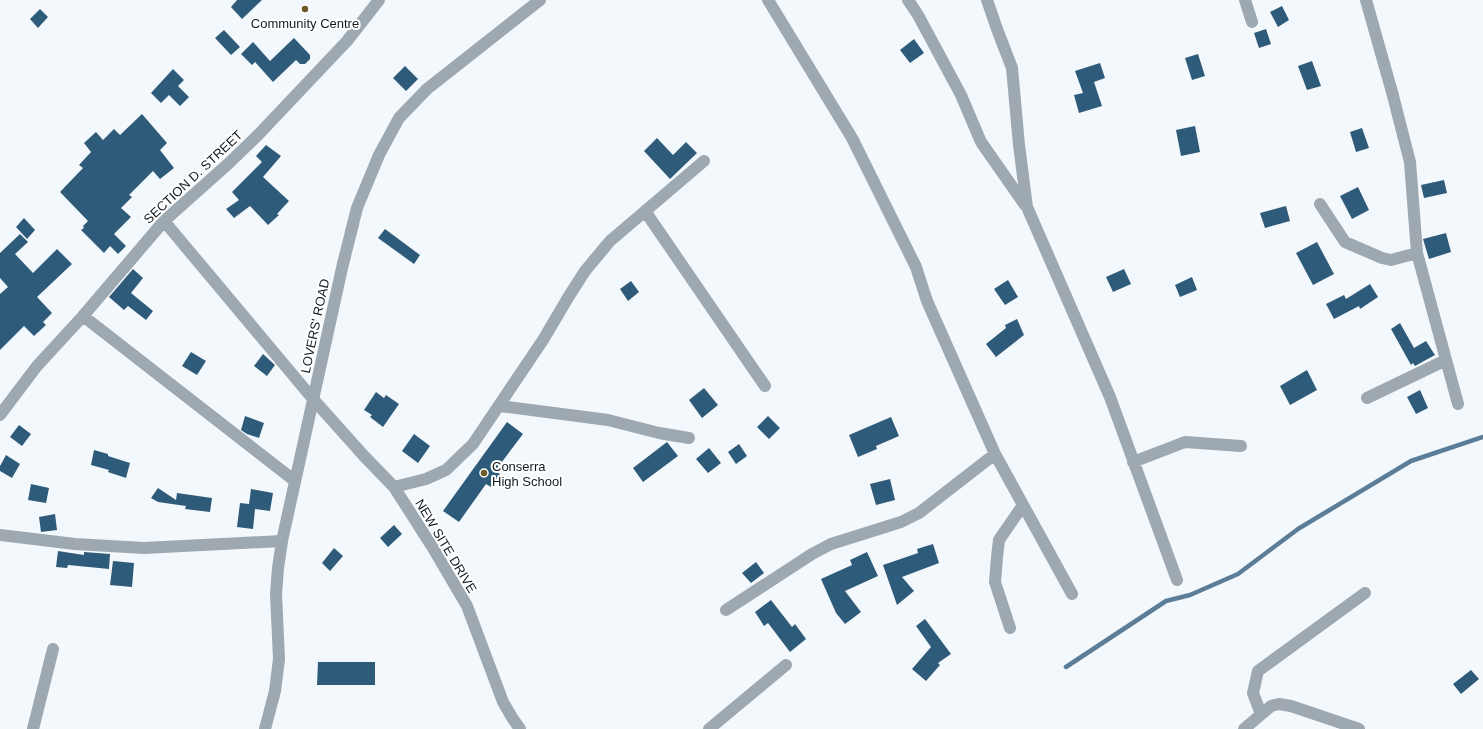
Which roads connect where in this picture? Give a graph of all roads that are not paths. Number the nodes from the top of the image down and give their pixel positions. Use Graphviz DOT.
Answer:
graph roads {
  1 [pos="379,0"];
  2 [pos="540,0"];
  3 [pos="768,0"];
  4 [pos="908,0"];
  5 [pos="987,0"];
  6 [pos="1245,0"];
  7 [pos="1366,0"];
  8 [pos="1252,22"];
  9 [pos="704,161"];
  10 [pos="1320,204"];
  11 [pos="1027,207"];
  12 [pos="645,211"];
  13 [pos="164,221"];
  14 [pos="1416,253"];
  15 [pos="83,316"];
  16 [pos="1446,360"];
  17 [pos="765,386"];
  18 [pos="1367,398"];
  19 [pos="313,399"];
  20 [pos="1458,404"];
  21 [pos="500,406"];
  22 [pos="0,415"];
  23 [pos="689,438"];
  24 [pos="1241,446"];
  25 [pos="995,454"];
  26 [pos="1134,462"];
  27 [pos="295,481"];
  28 [pos="394,487"];
  29 [pos="1023,505"];
  30 [pos="0,535"];
  31 [pos="282,541"];
  32 [pos="1177,580"];
  33 [pos="1364,593"];
  34 [pos="1072,594"];
  35 [pos="726,610"];
  36 [pos="1010,628"];
  37 [pos="52,649"];
  38 [pos="786,665"];
  39 [pos="1261,714"];
  40 [pos="33,729"];
  41 [pos="265,729"];
  42 [pos="520,729"];
  43 [pos="709,729"];
  44 [pos="1244,729"];
  45 [pos="1359,729"];
  1 -- 13 [label="street, SECTION D. STREET"];
  2 -- 19 [label="street, LOVERS' ROAD"];
  3 -- 25 [label="street"];
  4 -- 11 [label="street"];
  5 -- 11 [label="street"];
  6 -- 8 [label="street"];
  7 -- 14 [label="street"];
  9 -- 12 [label="street"];
  10 -- 14 [label="street"];
  11 -- 26 [label="street"];
  12 -- 17 [label="street"];
  12 -- 21 [label="street"];
  13 -- 15 [label="street, SECTION D. STREET"];
  13 -- 19 [label="street, NEW SITE DRIVE"];
  14 -- 16 [label="street"];
  15 -- 22 [label="street, SECTION D. STREET"];
  15 -- 27 [label="street"];
  16 -- 18 [label="street"];
  16 -- 20 [label="street"];
  19 -- 27 [label="street, LOVERS' ROAD"];
  19 -- 28 [label="street, NEW SITE DRIVE"];
  21 -- 23 [label="street"];
  21 -- 28 [label="street"];
  24 -- 26 [label="street"];
  25 -- 29 [label="street"];
  25 -- 35 [label="street"];
  26 -- 32 [label="street"];
  27 -- 31 [label="street, LOVERS' ROAD"];
  28 -- 42 [label="street, NEW SITE DRIVE"];
  29 -- 34 [label="street"];
  29 -- 36 [label="street"];
  30 -- 31 [label="street"];
  31 -- 41 [label="street, LOVERS' ROAD"];
  33 -- 39 [label="street"];
  37 -- 40 [label="street"];
  38 -- 43 [label="street"];
  39 -- 44 [label="street"];
  39 -- 45 [label="street"];
}
